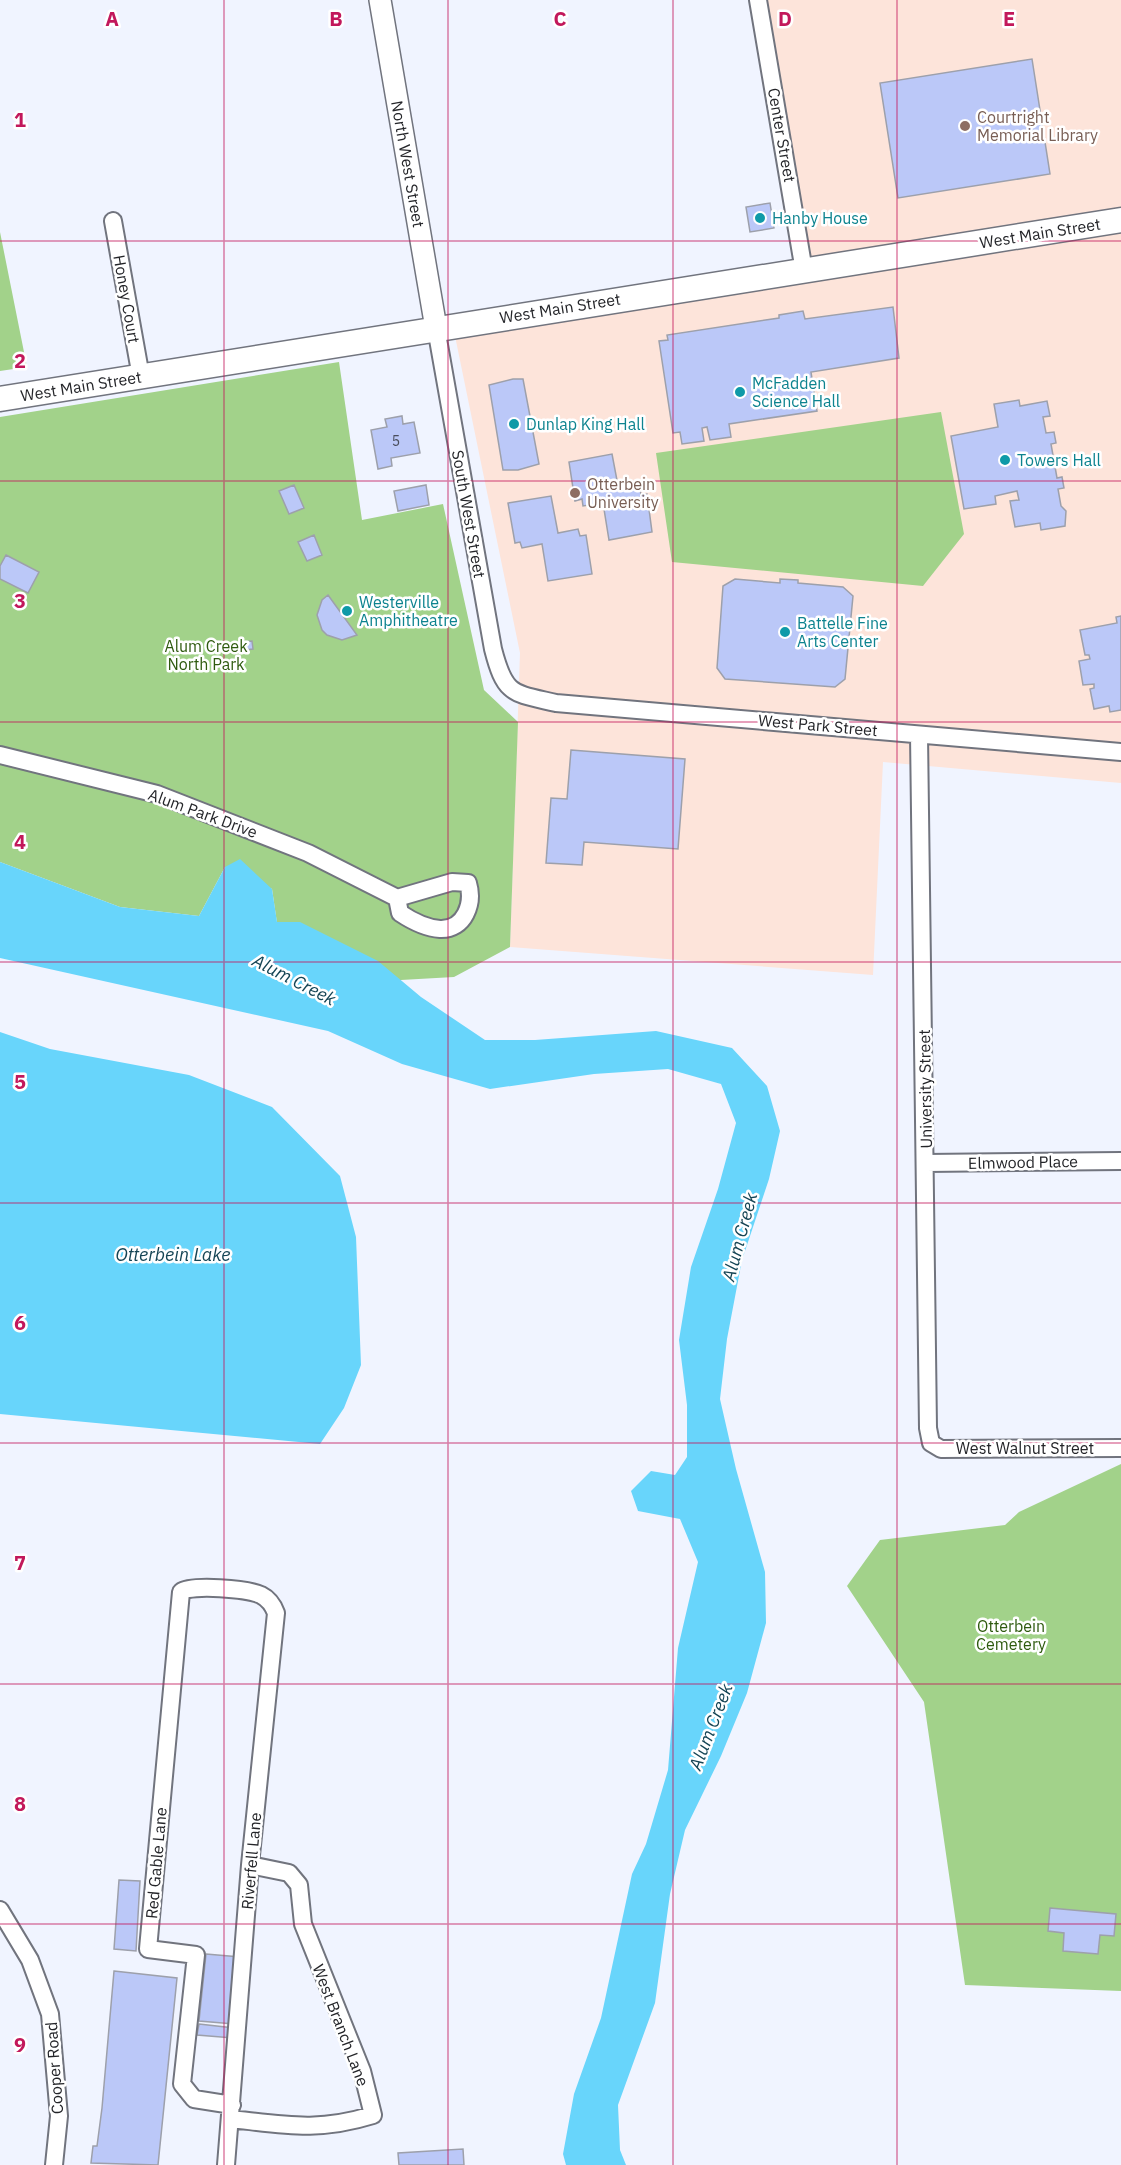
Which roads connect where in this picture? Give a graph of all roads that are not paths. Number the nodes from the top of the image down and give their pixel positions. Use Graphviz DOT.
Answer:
graph roads {
  1 [pos="381,0"];
  2 [pos="758,0"];
  3 [pos="1121,220"];
  4 [pos="113,221"];
  5 [pos="804,271"];
  6 [pos="436,328"];
  7 [pos="141,377"];
  8 [pos="0,399"];
  9 [pos="515,693"];
  10 [pos="919,735"];
  11 [pos="1121,752"];
  12 [pos="0,755"];
  13 [pos="397,898"];
  14 [pos="1121,1161"];
  15 [pos="926,1163"];
  16 [pos="931,1443"];
  17 [pos="1121,1448"];
  18 [pos="229,1591"];
  19 [pos="250,1865"];
  20 [pos="0,1910"];
  21 [pos="232,2112"];
  22 [pos="54,2165"];
  23 [pos="226,2165"];
  1 -- 6 [label="street, North West Street"];
  2 -- 5 [label="street, Center Street"];
  3 -- 5 [label="main road, West Main Street"];
  4 -- 7 [label="street, Honey Court"];
  5 -- 6 [label="main road, West Main Street"];
  6 -- 7 [label="main road, West Main Street"];
  6 -- 9 [label="street, South West Street"];
  7 -- 8 [label="main road, West Main Street"];
  9 -- 10 [label="street, West Park Street"];
  10 -- 11 [label="street, West Park Street"];
  10 -- 15 [label="street, University Street"];
  12 -- 13 [label="street, Alum Park Drive"];
  14 -- 15 [label="street, Elmwood Place"];
  15 -- 16 [label="street, University Street"];
  16 -- 17 [label="street, West Walnut Street"];
  18 -- 19 [label="street, Riverfell Lane"];
  18 -- 21 [label="street, Red Gable Lane"];
  19 -- 21 [label="street, Riverfell Lane"];
  19 -- 21 [label="street, West Branch Lane"];
  20 -- 22 [label="street, Cooper Road"];
  21 -- 23 [label="street, Riverfell Lane"];
}
